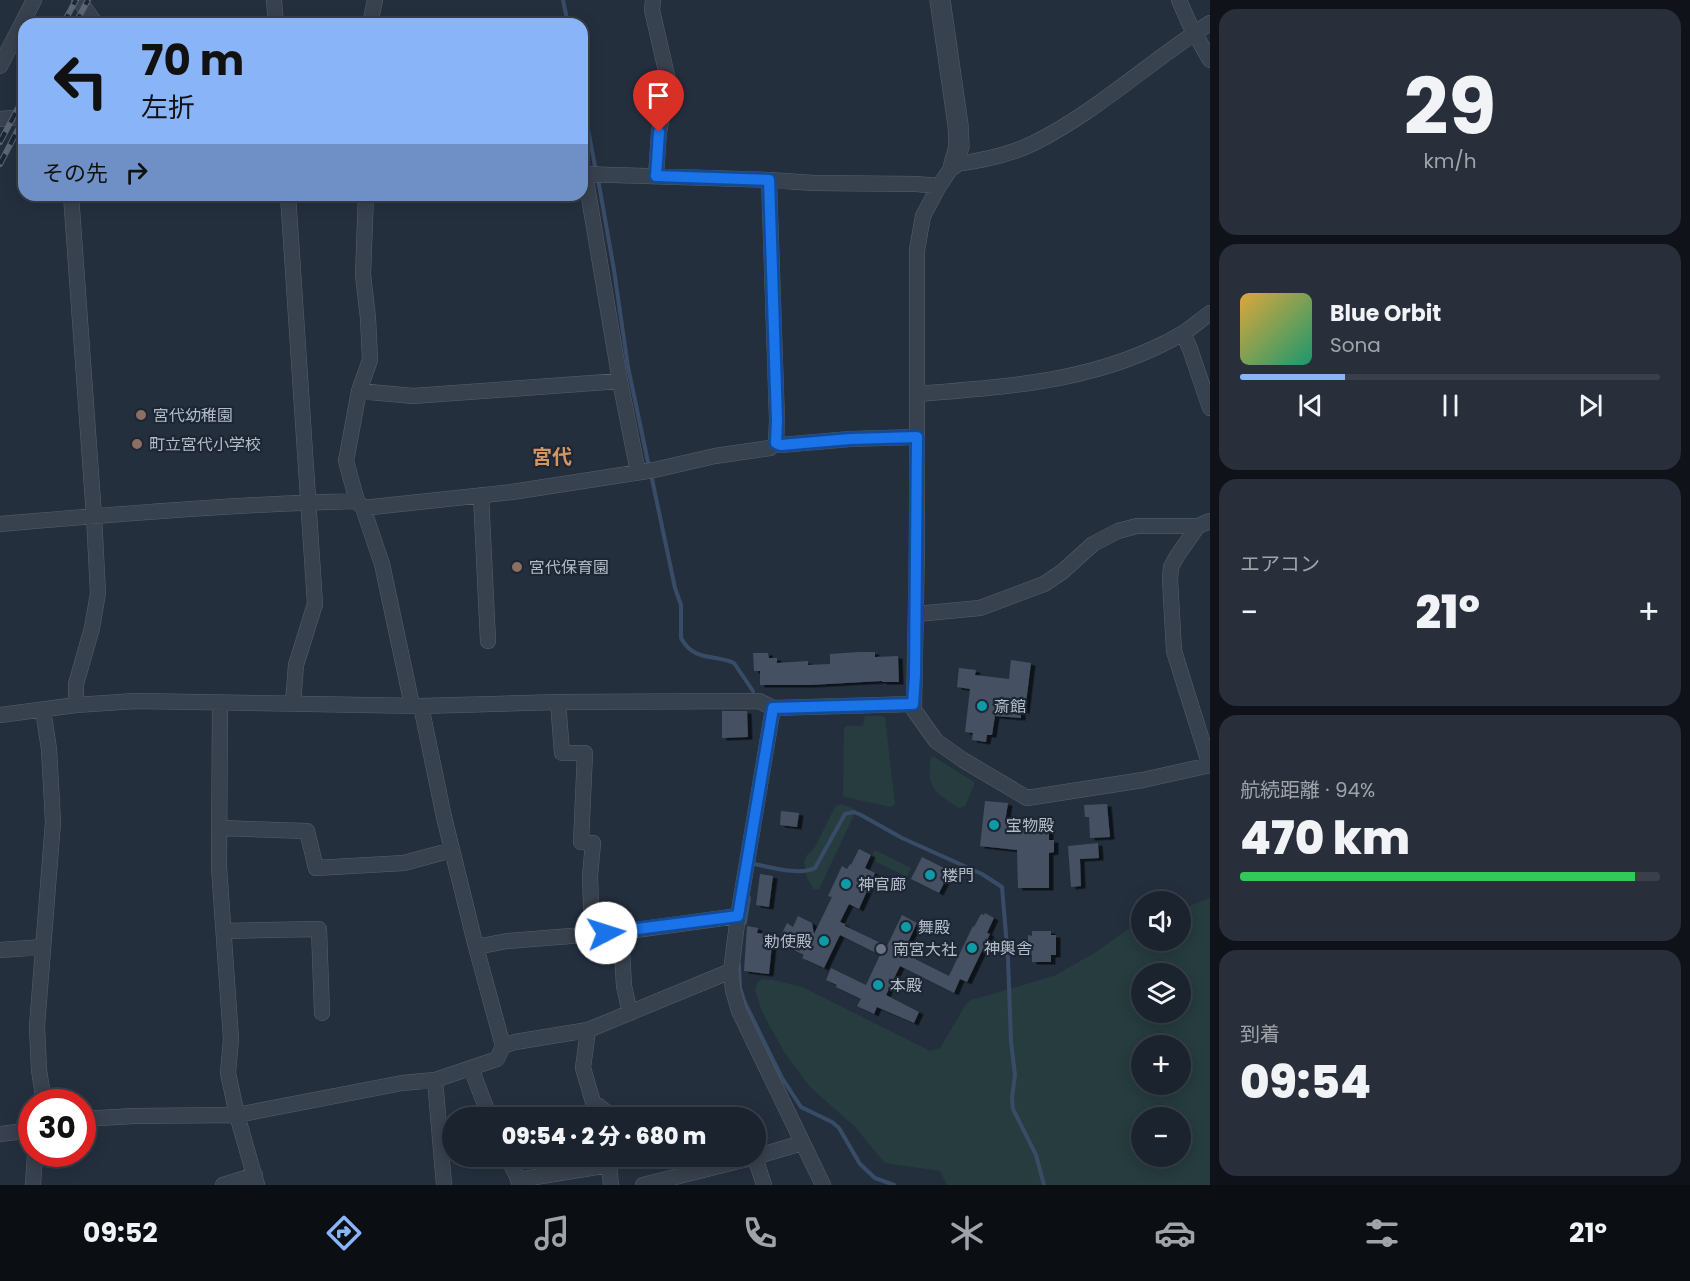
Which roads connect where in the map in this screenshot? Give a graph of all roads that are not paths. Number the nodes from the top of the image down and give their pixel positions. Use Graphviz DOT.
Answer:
graph roads {
  1 [pos="34,0"];
  2 [pos="79,0"];
  3 [pos="274,0"];
  4 [pos="375,0"];
  5 [pos="653,0"];
  6 [pos="940,0"];
  7 [pos="1179,0"];
  8 [pos="25,18"];
  9 [pos="92,18"];
  10 [pos="276,18"];
  11 [pos="371,18"];
  12 [pos="1210,23"];
  13 [pos="18,31"];
  14 [pos="1194,33"];
  15 [pos="1210,60"];
  16 [pos="0,66"];
  17 [pos="18,118"];
  18 [pos="0,119"];
  19 [pos="954,164"];
  20 [pos="591,174"];
  21 [pos="656,176"];
  22 [pos="769,180"];
  23 [pos="939,186"];
  24 [pos="71,201"];
  25 [pos="288,201"];
  26 [pos="366,201"];
  27 [pos="1210,313"];
  28 [pos="1183,333"];
  29 [pos="620,381"];
  30 [pos="359,391"];
  31 [pos="918,394"];
  32 [pos="1210,408"];
  33 [pos="917,437"];
  34 [pos="776,443"];
  35 [pos="645,471"];
  36 [pos="481,495"];
  37 [pos="309,502"];
  38 [pos="360,505"];
  39 [pos="94,516"];
  40 [pos="1204,523"];
  41 [pos="0,524"];
  42 [pos="916,614"];
  43 [pos="488,641"];
  44 [pos="558,702"];
  45 [pos="220,703"];
  46 [pos="293,703"];
  47 [pos="913,704"];
  48 [pos="76,705"];
  49 [pos="417,705"];
  50 [pos="773,708"];
  51 [pos="43,710"];
  52 [pos="0,715"];
  53 [pos="1210,765"];
  54 [pos="220,828"];
  55 [pos="452,850"];
  56 [pos="738,916"];
  57 [pos="224,931"];
  58 [pos="621,932"];
  59 [pos="592,934"];
  60 [pos="42,947"];
  61 [pos="476,947"];
  62 [pos="0,950"];
  63 [pos="731,971"];
  64 [pos="322,1013"];
  65 [pos="630,1013"];
  66 [pos="588,1030"];
  67 [pos="504,1046"];
  68 [pos="471,1068"];
  69 [pos="435,1080"];
  70 [pos="42,1089"];
  71 [pos="486,1107"];
  72 [pos="600,1107"];
  73 [pos="237,1115"];
  74 [pos="96,1118"];
  75 [pos="18,1132"];
  76 [pos="0,1134"];
  77 [pos="802,1143"];
  78 [pos="766,1154"];
  79 [pos="34,1167"];
  80 [pos="512,1167"];
  81 [pos="583,1167"];
  82 [pos="610,1167"];
  83 [pos="715,1167"];
  84 [pos="758,1167"];
  85 [pos="256,1180"];
  86 [pos="519,1182"];
  87 [pos="33,1185"];
  88 [pos="223,1185"];
  89 [pos="444,1185"];
  90 [pos="611,1185"];
  91 [pos="643,1185"];
  92 [pos="764,1185"];
  93 [pos="823,1185"];
  1 -- 8 [label="street"];
  2 -- 9 [label="street"];
  3 -- 10 [label="street"];
  4 -- 11 [label="street"];
  5 -- 21 [label="street"];
  6 -- 19 [label="street"];
  7 -- 14 [label="street"];
  12 -- 14 [label="street"];
  13 -- 16 [label="street"];
  14 -- 15 [label="street"];
  14 -- 19 [label="street"];
  17 -- 18 [label="street"];
  19 -- 23 [label="street"];
  20 -- 21 [label="street"];
  20 -- 29 [label="street"];
  21 -- 22 [label="street"];
  22 -- 23 [label="street"];
  22 -- 34 [label="street"];
  23 -- 31 [label="street"];
  24 -- 39 [label="street"];
  25 -- 37 [label="street"];
  26 -- 30 [label="street"];
  27 -- 28 [label="street"];
  28 -- 31 [label="street"];
  28 -- 32 [label="street"];
  29 -- 30 [label="street"];
  29 -- 35 [label="street"];
  30 -- 38 [label="street"];
  31 -- 33 [label="street"];
  33 -- 34 [label="street"];
  33 -- 42 [label="street"];
  34 -- 35 [label="street"];
  35 -- 36 [label="street"];
  36 -- 38 [label="street"];
  36 -- 43 [label="street"];
  37 -- 38 [label="street"];
  37 -- 39 [label="street"];
  37 -- 46 [label="street"];
  38 -- 49 [label="street"];
  39 -- 41 [label="street"];
  39 -- 48 [label="street"];
  40 -- 42 [label="street"];
  40 -- 53 [label="street"];
  42 -- 47 [label="street"];
  44 -- 49 [label="street"];
  44 -- 50 [label="street"];
  44 -- 59 [label="street"];
  45 -- 46 [label="street"];
  45 -- 48 [label="street"];
  45 -- 54 [label="street"];
  46 -- 49 [label="street"];
  47 -- 50 [label="street"];
  47 -- 53 [label="street"];
  48 -- 51 [label="street"];
  49 -- 55 [label="street"];
  50 -- 56 [label="street"];
  51 -- 52 [label="street"];
  51 -- 60 [label="street"];
  54 -- 55 [label="street"];
  54 -- 57 [label="street"];
  55 -- 61 [label="street"];
  56 -- 58 [label="street"];
  56 -- 63 [label="street"];
  57 -- 64 [label="street"];
  57 -- 73 [label="street"];
  58 -- 59 [label="street"];
  58 -- 65 [label="street"];
  59 -- 61 [label="street"];
  60 -- 62 [label="street"];
  60 -- 70 [label="street"];
  61 -- 67 [label="street"];
  63 -- 65 [label="street"];
  63 -- 77 [label="street"];
  65 -- 66 [label="street"];
  66 -- 67 [label="street"];
  66 -- 72 [label="street"];
  67 -- 68 [label="street"];
  68 -- 69 [label="street"];
  68 -- 71 [label="street"];
  69 -- 73 [label="street"];
  69 -- 89 [label="street"];
  73 -- 74 [label="street"];
  73 -- 85 [label="street"];
  75 -- 76 [label="street"];
  77 -- 78 [label="street"];
  77 -- 93 [label="street"];
  79 -- 87 [label="street"];
  80 -- 86 [label="street"];
  81 -- 86 [label="street"];
  82 -- 90 [label="street"];
  83 -- 91 [label="street"];
  84 -- 92 [label="street"];
  85 -- 88 [label="street"];
}
